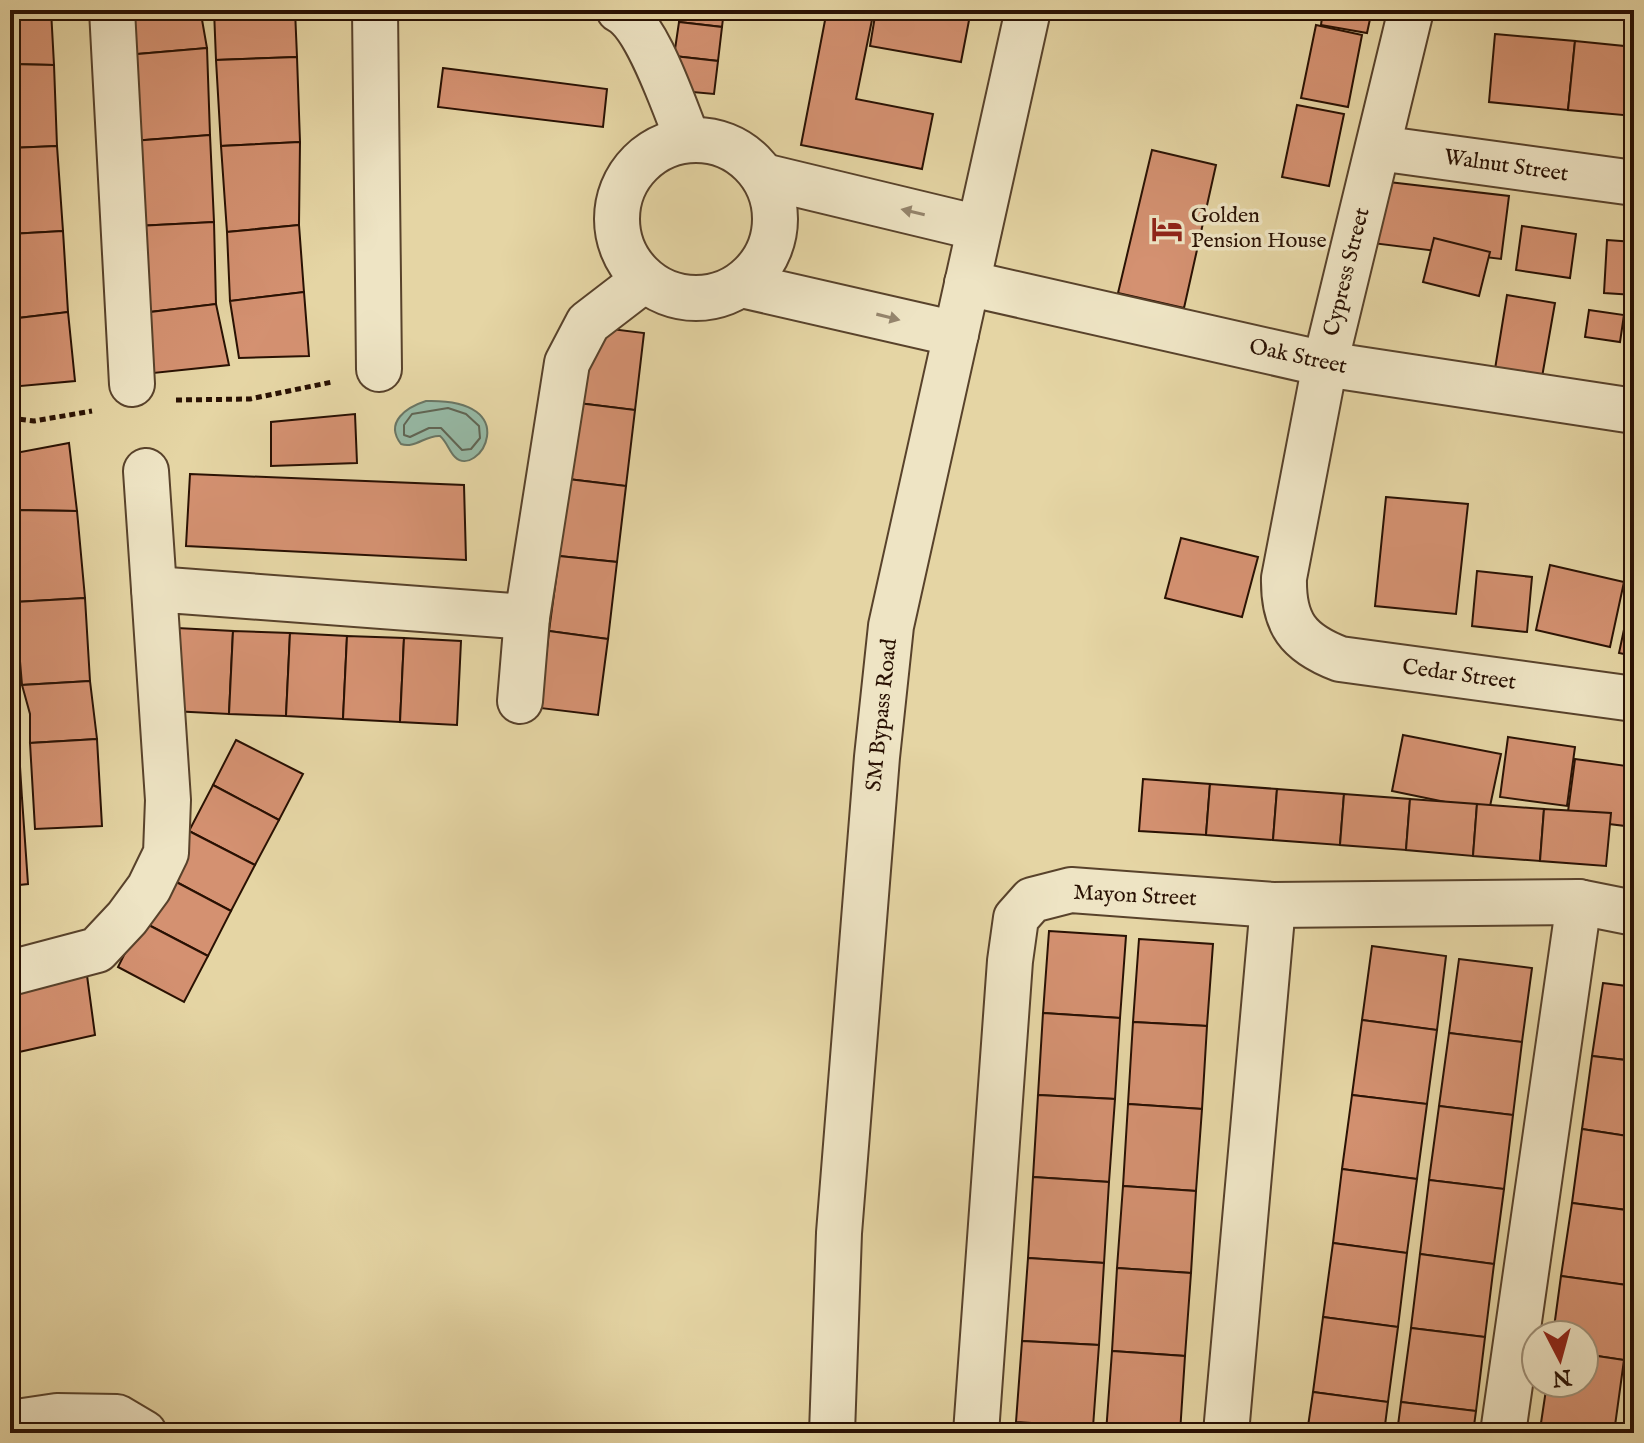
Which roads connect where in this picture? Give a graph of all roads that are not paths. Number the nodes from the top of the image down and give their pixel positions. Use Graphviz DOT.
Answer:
graph roads {
  1 [pos="112,10"];
  2 [pos="375,10"];
  3 [pos="619,10"];
  4 [pos="1028,10"];
  5 [pos="1411,10"];
  6 [pos="688,140"];
  7 [pos="1378,148"];
  8 [pos="763,176"];
  9 [pos="1634,183"];
  10 [pos="979,228"];
  11 [pos="644,280"];
  12 [pos="967,283"];
  13 [pos="742,285"];
  14 [pos="956,334"];
  15 [pos="1325,364"];
  16 [pos="379,369"];
  17 [pos="118,398"];
  18 [pos="1634,411"];
  19 [pos="146,471"];
  20 [pos="154,589"];
  21 [pos="527,617"];
  22 [pos="1293,628"];
  23 [pos="1634,699"];
  24 [pos="520,701"];
  25 [pos="1579,902"];
  26 [pos="1273,905"];
  27 [pos="1634,913"];
  28 [pos="10,973"];
  29 [pos="10,1423"];
  30 [pos="144,1433"];
  31 [pos="832,1433"];
  32 [pos="976,1433"];
  33 [pos="1226,1433"];
  34 [pos="1503,1433"];
  1 -- 17 [label="street"];
  2 -- 16 [label="street"];
  3 -- 6 [label="street"];
  4 -- 10 [label="street, SM Bypass Road"];
  5 -- 7 [label="street, Cypress Street"];
  6 -- 8 [label="street"];
  6 -- 11 [label="street"];
  7 -- 9 [label="street, Walnut Street"];
  7 -- 15 [label="street, Cypress Street"];
  10 -- 8 [label="street, one-way"];
  8 -- 13 [label="street"];
  10 -- 12 [label="street, SM Bypass Road"];
  11 -- 13 [label="street"];
  11 -- 21 [label="street"];
  12 -- 14 [label="street, SM Bypass Road"];
  12 -- 15 [label="street, Oak Street"];
  13 -- 14 [label="street, one-way"];
  14 -- 31 [label="street, SM Bypass Road"];
  15 -- 18 [label="street, Oak Street"];
  15 -- 22 [label="street, Cypress Street"];
  19 -- 20 [label="street"];
  20 -- 21 [label="street"];
  20 -- 28 [label="street"];
  21 -- 24 [label="street"];
  22 -- 23 [label="street, Cedar Street"];
  25 -- 26 [label="street, Mayon Street"];
  25 -- 27 [label="street, Mayon Street"];
  25 -- 34 [label="street"];
  26 -- 32 [label="street, Mayon Street"];
  26 -- 33 [label="street"];
  29 -- 30 [label="street"];
}
